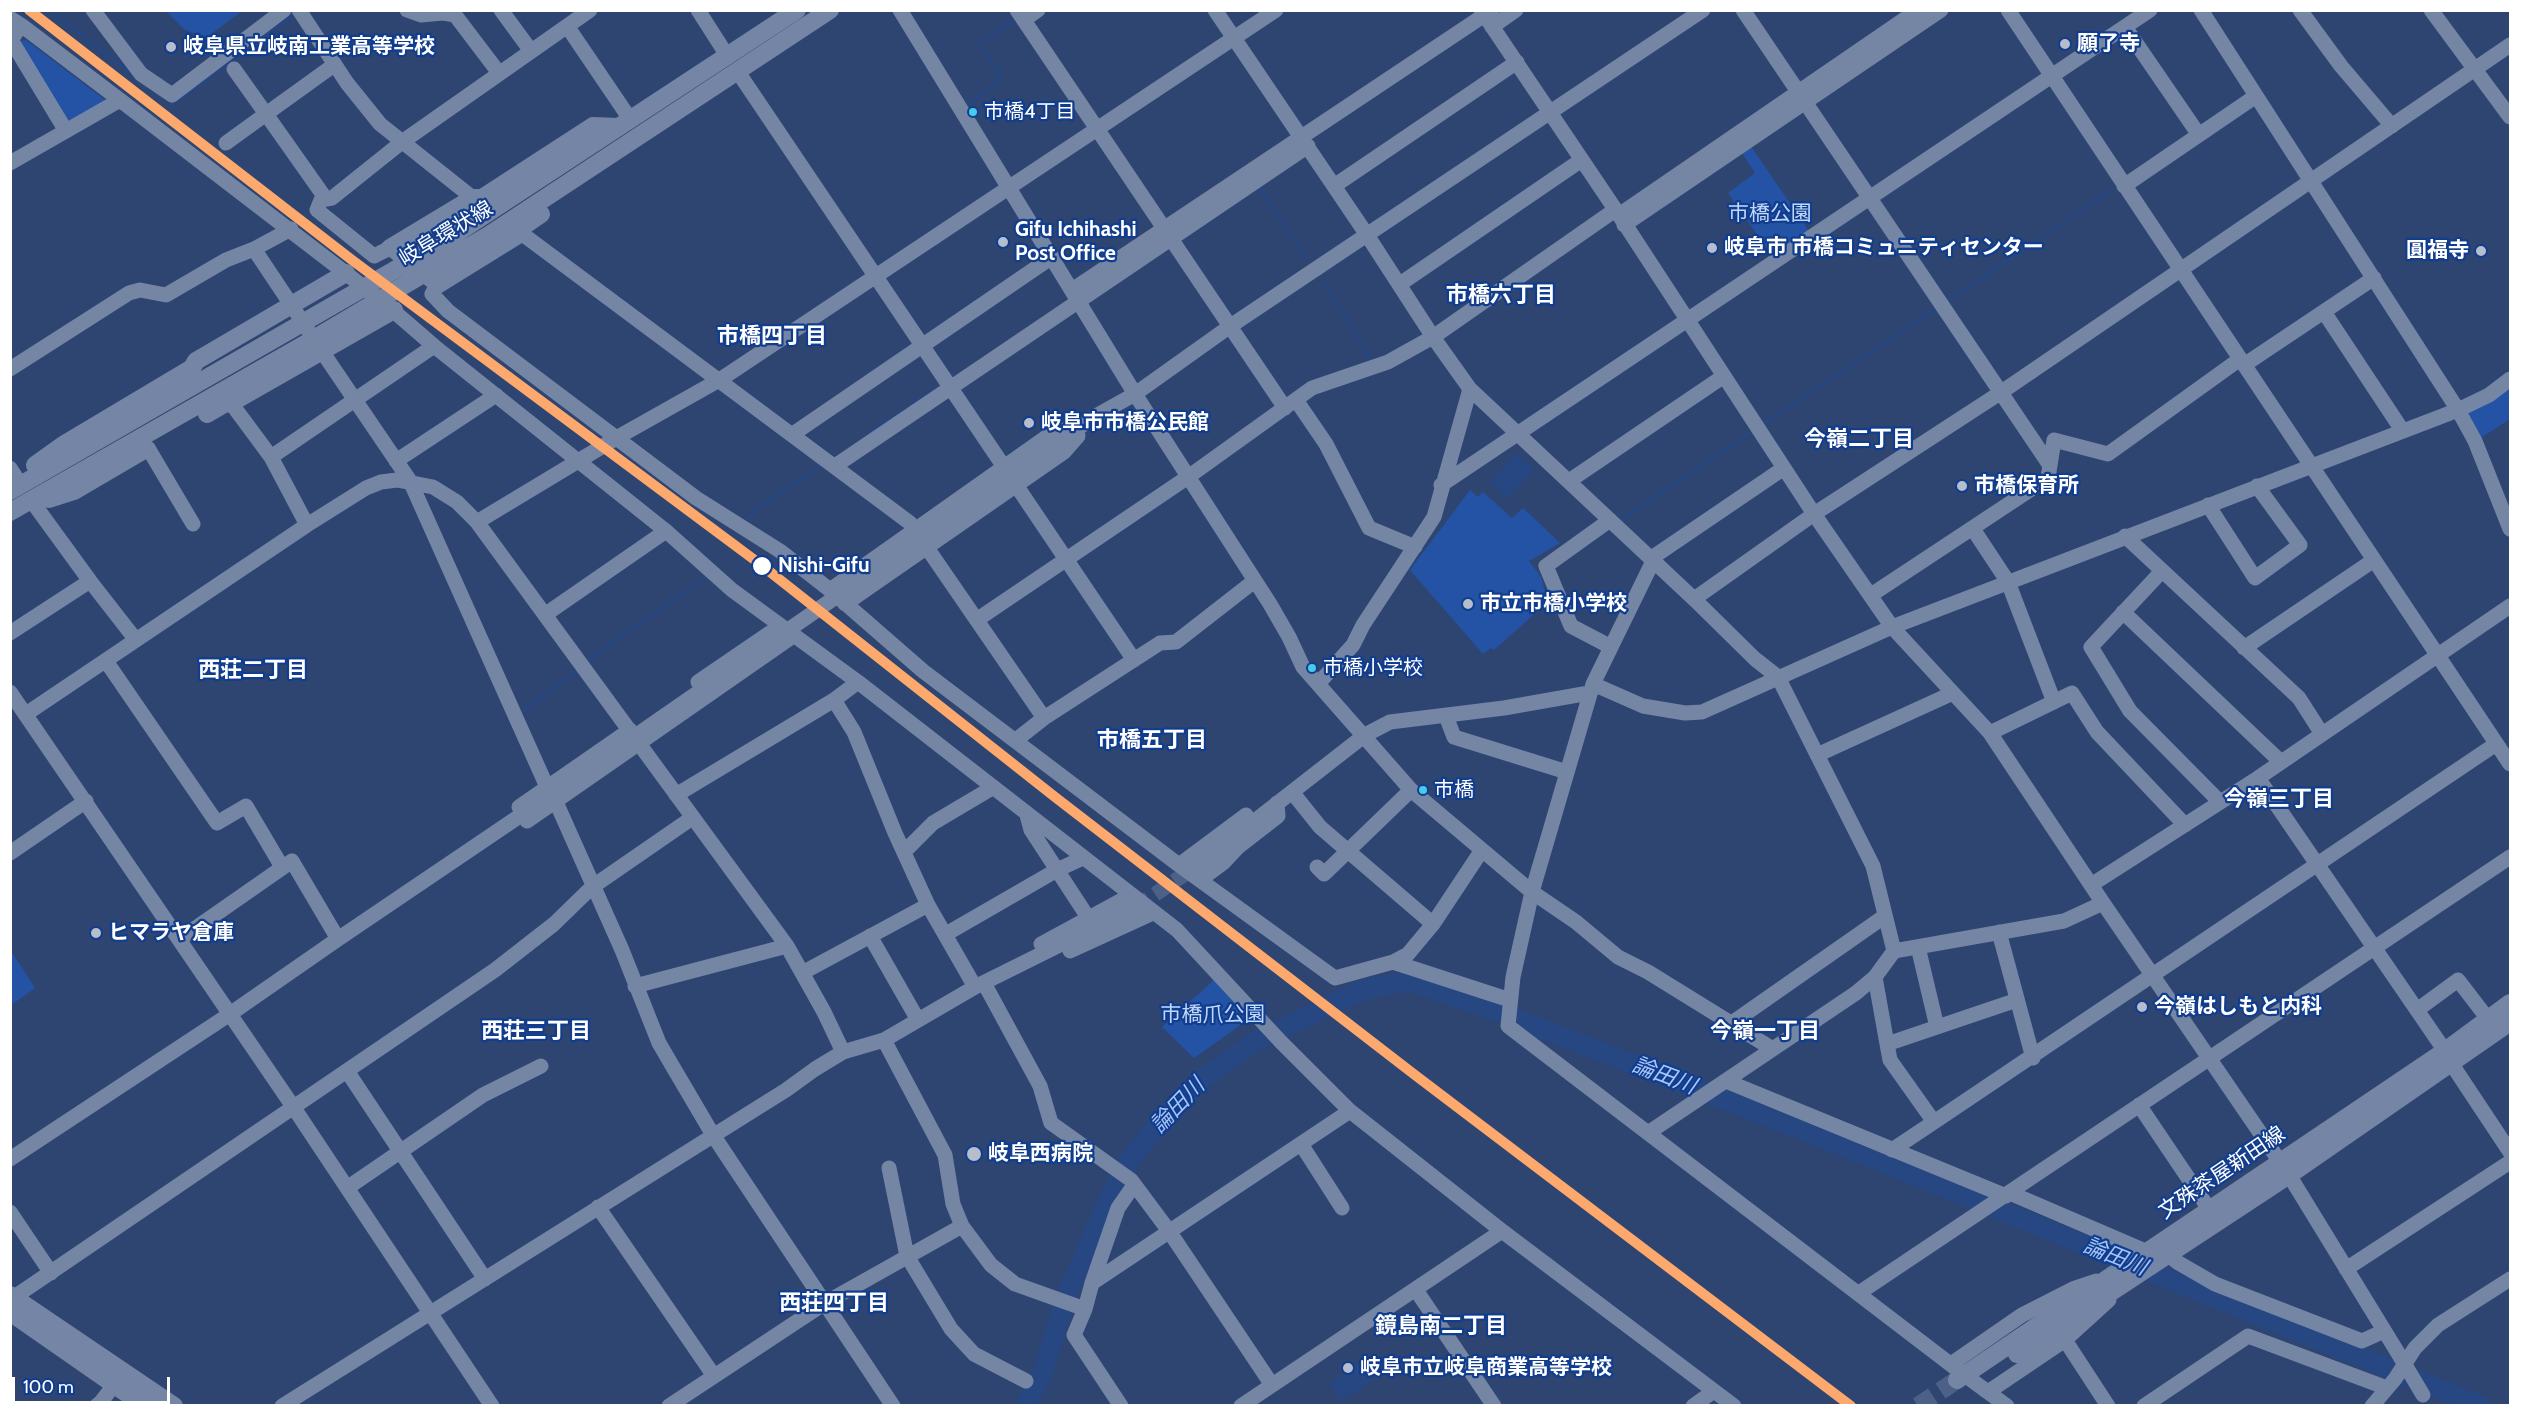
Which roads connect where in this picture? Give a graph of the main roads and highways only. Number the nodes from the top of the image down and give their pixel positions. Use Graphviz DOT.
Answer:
graph roads {
  1 [pos="797,10"];
  2 [pos="830,10"];
  3 [pos="733,64"];
  4 [pos="624,123"];
  5 [pos="629,144"];
  6 [pos="390,248"];
  7 [pos="347,274"];
  8 [pos="437,285"];
  9 [pos="392,309"];
  10 [pos="20,485"];
  11 [pos="35,498"];
  12 [pos="10,513"];
  13 [pos="2511,1003"];
  14 [pos="2511,1022"];
  15 [pos="2448,1057"];
  16 [pos="2284,1168"];
  17 [pos="2153,1255"];
  18 [pos="11,1301"];
  19 [pos="1957,1374"];
  20 [pos="145,1406"];
  21 [pos="174,1406"];
  1 -- 3 [label="main road, 岐阜環状線"];
  2 -- 3 [label="main road, 岐阜環状線"];
  3 -- 4 [label="main road, 岐阜環状線"];
  3 -- 5 [label="main road, 岐阜環状線"];
  4 -- 6 [label="main road"];
  4 -- 10 [label="main road, 岐阜環状線"];
  5 -- 8 [label="main road"];
  5 -- 11 [label="main road, 岐阜環状線"];
  7 -- 10 [label="main road"];
  9 -- 11 [label="main road"];
  11 -- 12 [label="main road, 岐阜環状線"];
  13 -- 15 [label="main road, 文殊茶屋新田線"];
  14 -- 15 [label="main road, 文殊茶屋新田線"];
  15 -- 16 [label="main road, 文殊茶屋新田線"];
  16 -- 17 [label="main road, 文殊茶屋新田線"];
  16 -- 17 [label="main road, 文殊茶屋新田線"];
  17 -- 19 [label="main road, 文殊茶屋新田線"];
  18 -- 20 [label="main road"];
  18 -- 21 [label="main road"];
}
